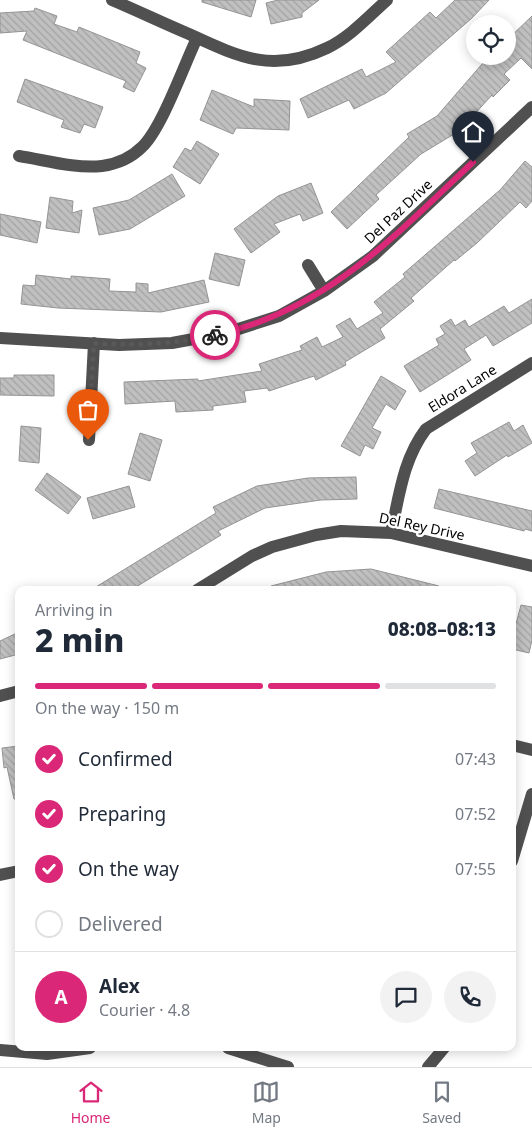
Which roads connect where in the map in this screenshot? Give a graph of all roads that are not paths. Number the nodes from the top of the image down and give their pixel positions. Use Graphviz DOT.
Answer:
graph roads {
  1 [pos="112,0"];
  2 [pos="387,0"];
  3 [pos="197,38"];
  4 [pos="531,109"];
  5 [pos="19,156"];
  6 [pos="308,266"];
  7 [pos="324,291"];
  8 [pos="0,338"];
  9 [pos="94,343"];
  10 [pos="532,363"];
  11 [pos="88,440"];
  12 [pos="391,533"];
  13 [pos="532,566"];
  14 [pos="203,586"];
  15 [pos="15,692"];
  16 [pos="0,696"];
  17 [pos="516,746"];
  18 [pos="532,750"];
  19 [pos="532,794"];
  20 [pos="516,848"];
  21 [pos="15,872"];
  22 [pos="0,875"];
  23 [pos="0,1050"];
  24 [pos="68,1051"];
  25 [pos="237,1051"];
  26 [pos="441,1051"];
  27 [pos="288,1067"];
  28 [pos="428,1067"];
  1 -- 3 [label="street"];
  2 -- 3 [label="street"];
  3 -- 5 [label="street"];
  4 -- 7 [label="street, Del Paz Drive"];
  6 -- 7 [label="street"];
  7 -- 9 [label="street, Del Paz Drive"];
  8 -- 9 [label="street, Del Paz Drive"];
  9 -- 11 [label="street"];
  10 -- 12 [label="street, Eldora Lane"];
  12 -- 13 [label="street, Del Rey Drive"];
  12 -- 14 [label="street, Del Rey Drive"];
  15 -- 16 [label="street"];
  17 -- 18 [label="street"];
  19 -- 20 [label="street"];
  21 -- 22 [label="street"];
  23 -- 24 [label="street"];
  25 -- 27 [label="street"];
  26 -- 28 [label="street"];
}
